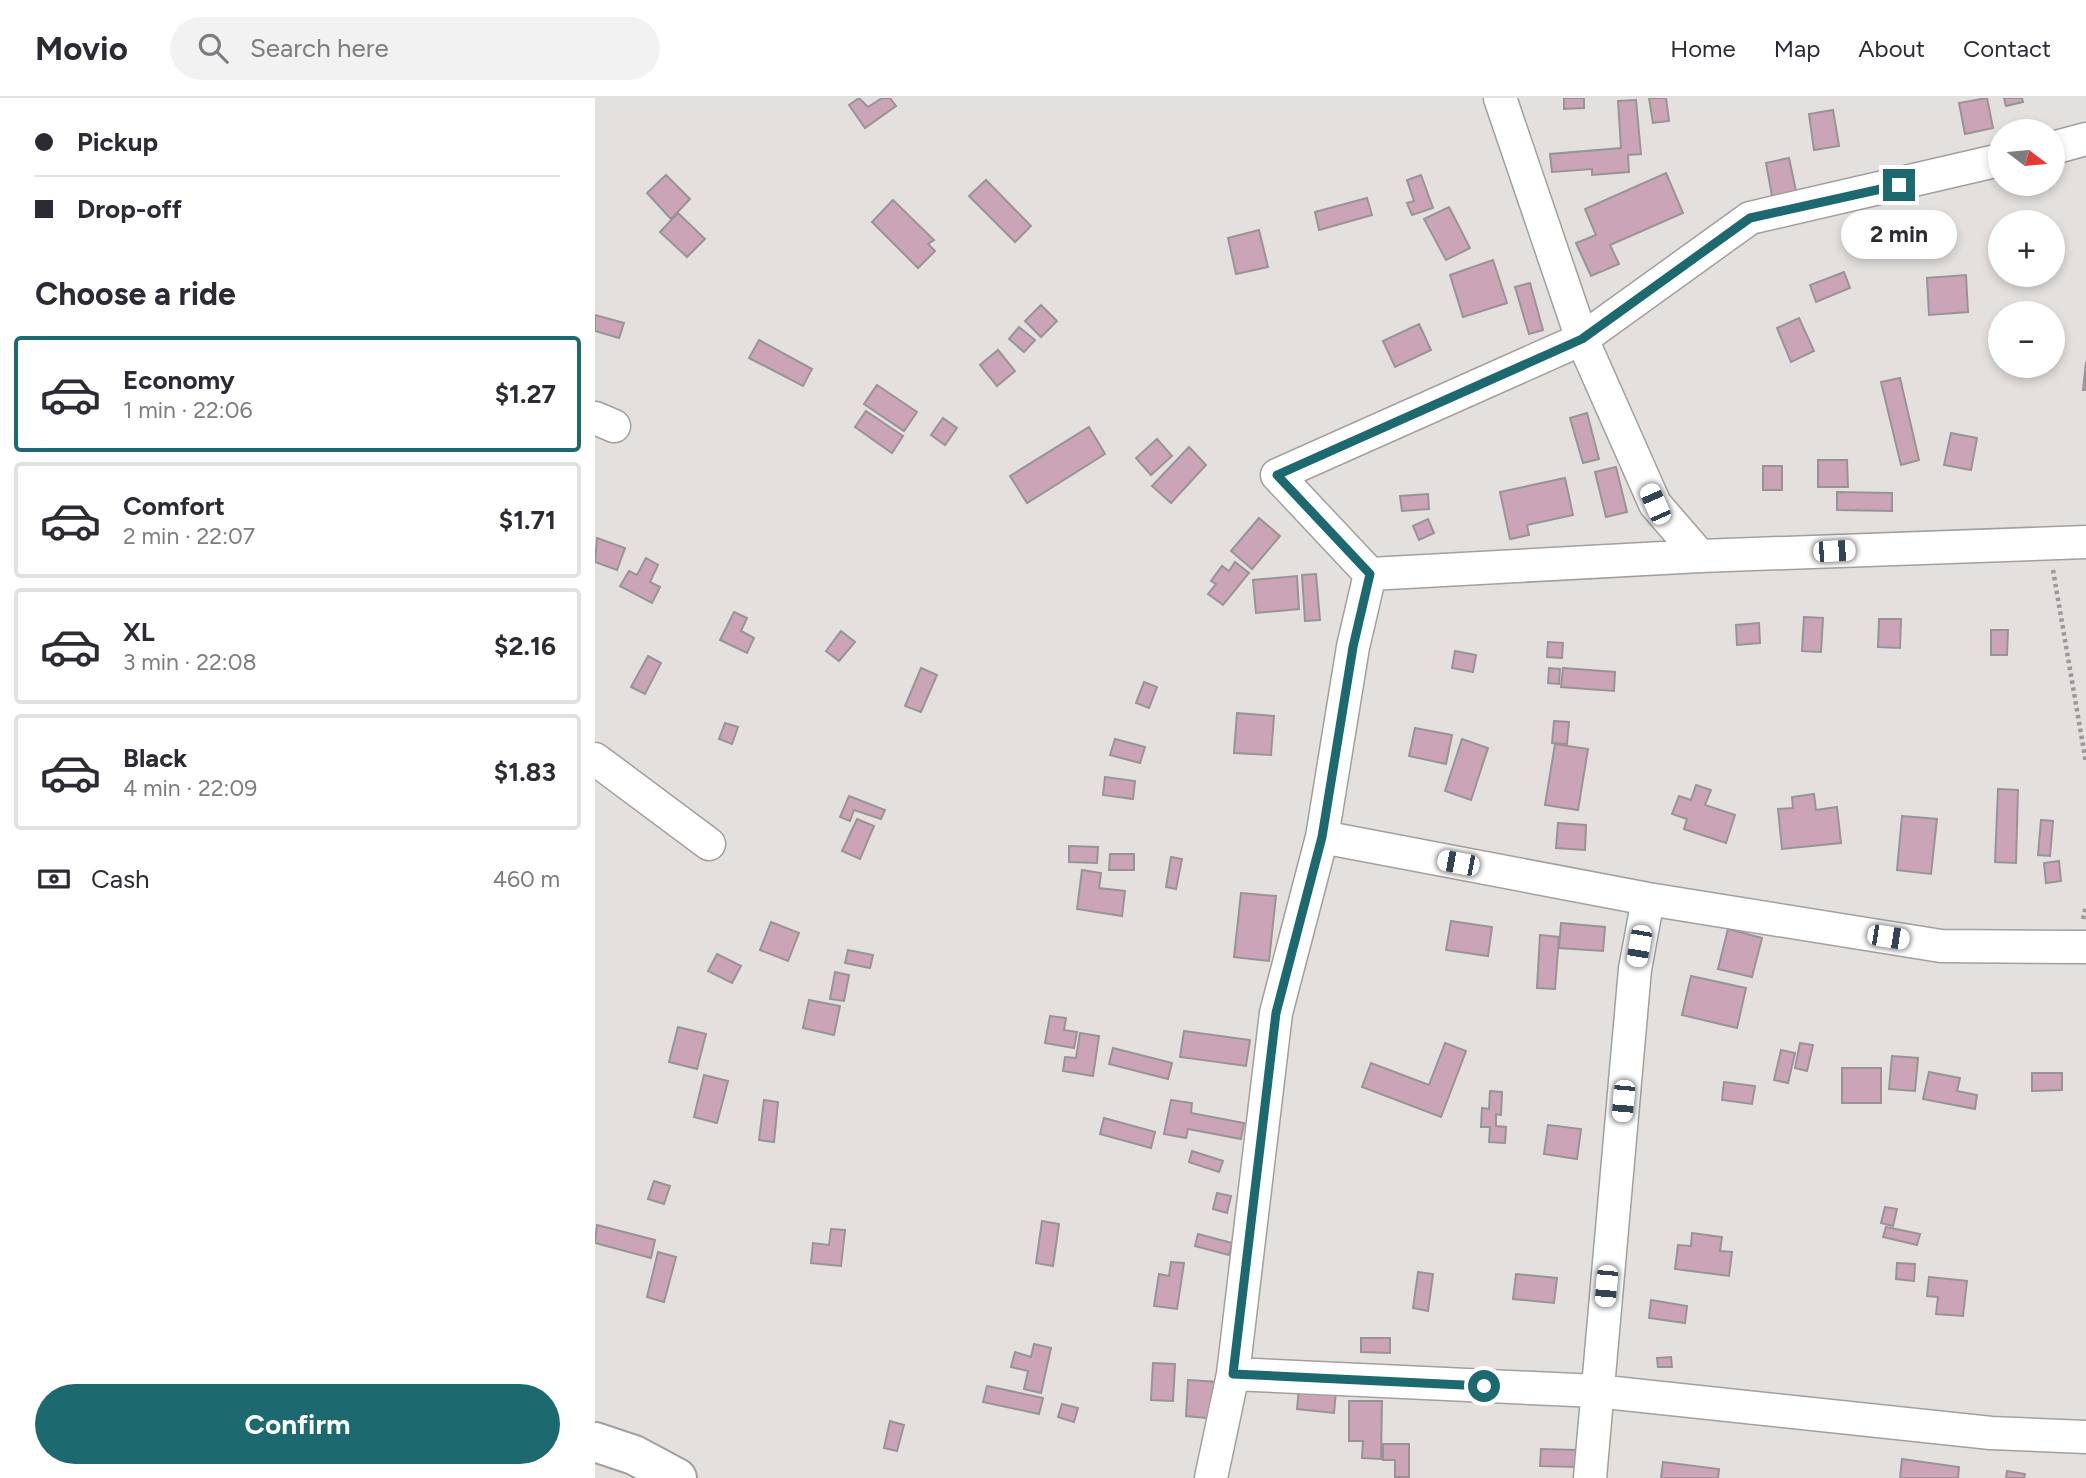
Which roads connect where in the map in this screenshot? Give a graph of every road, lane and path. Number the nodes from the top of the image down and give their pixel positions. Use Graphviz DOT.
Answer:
graph roads {
  1 [pos="1500,98"];
  2 [pos="2086,139"];
  3 [pos="2065,145"];
  4 [pos="1988,163"];
  5 [pos="1582,339"];
  6 [pos="2048,541"];
  7 [pos="2086,542"];
  8 [pos="1700,556"];
  9 [pos="1370,574"];
  10 [pos="595,759"];
  11 [pos="2086,763"];
  12 [pos="1322,837"];
  13 [pos="709,844"];
  14 [pos="1648,899"];
  15 [pos="2086,947"];
  16 [pos="1233,1374"];
  17 [pos="1596,1391"];
  18 [pos="2086,1437"];
  19 [pos="595,1442"];
  20 [pos="677,1478"];
  21 [pos="1211,1478"];
  22 [pos="1590,1478"];
  1 -- 5 [label="street"];
  2 -- 3 [label="street"];
  4 -- 5 [label="street"];
  5 -- 8 [label="street"];
  5 -- 9 [label="street"];
  6 -- 7 [label="street"];
  6 -- 8 [label="street"];
  6 -- 11 [label="path"];
  8 -- 9 [label="street"];
  9 -- 12 [label="street"];
  10 -- 13 [label="street"];
  12 -- 14 [label="street"];
  12 -- 16 [label="street"];
  14 -- 15 [label="street"];
  14 -- 17 [label="street"];
  16 -- 17 [label="street"];
  16 -- 21 [label="street"];
  17 -- 18 [label="street"];
  17 -- 22 [label="street"];
  19 -- 20 [label="street"];
}
